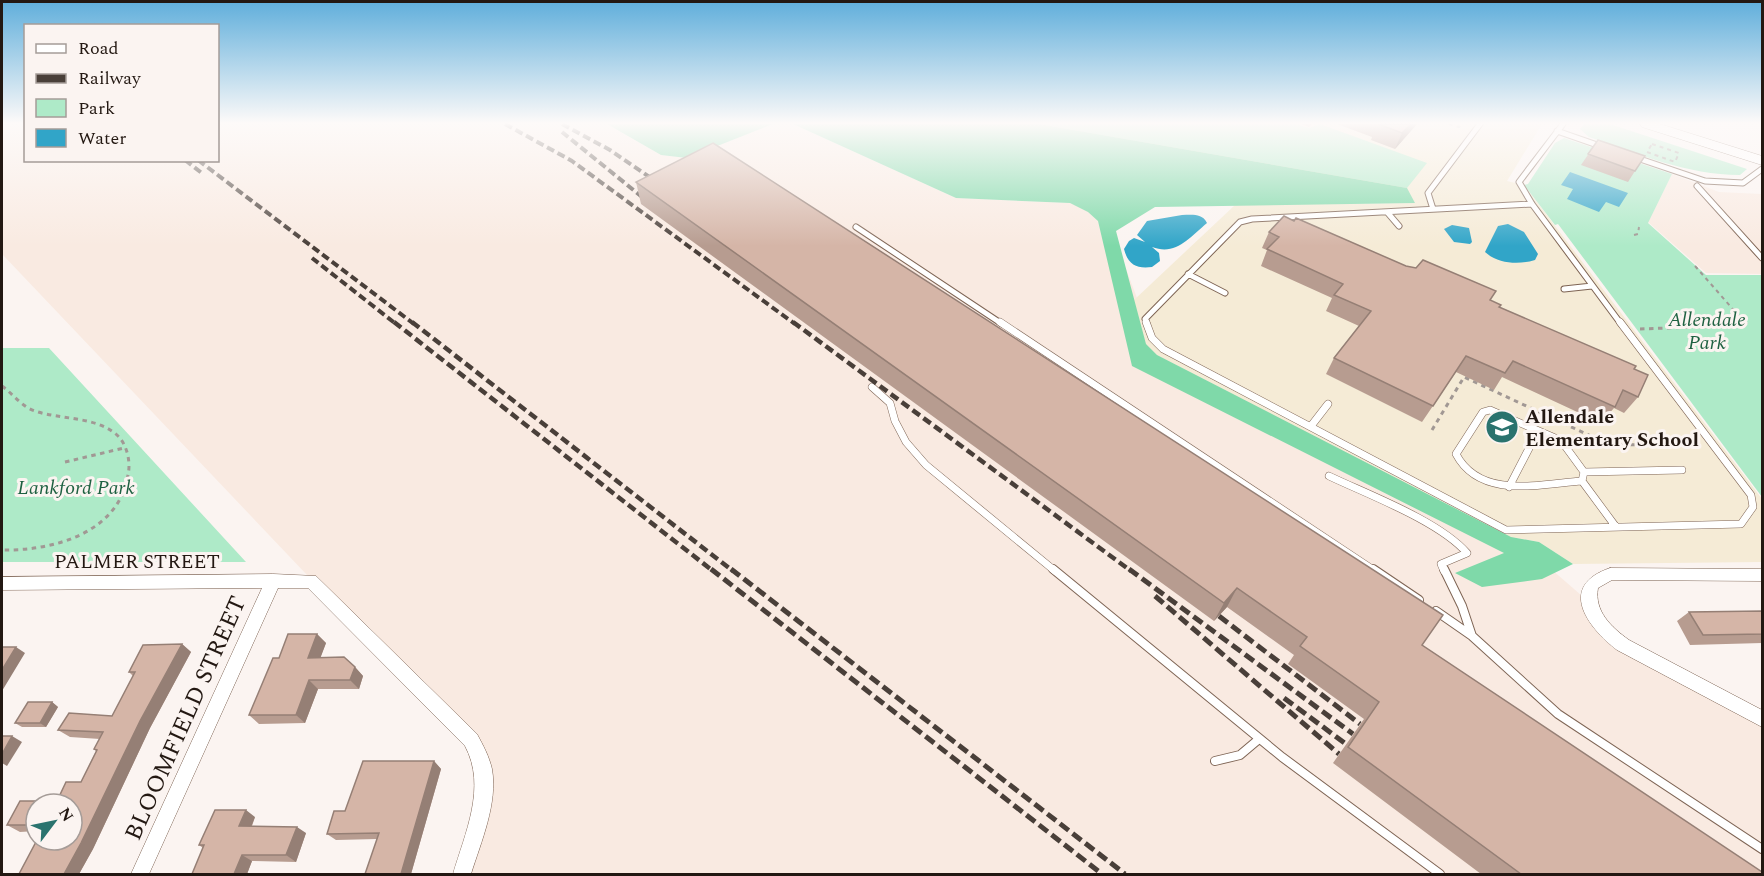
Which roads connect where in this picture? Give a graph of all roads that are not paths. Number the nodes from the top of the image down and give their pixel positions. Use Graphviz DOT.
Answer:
graph roads {
  1 [pos="1448,165"];
  2 [pos="1532,165"];
  3 [pos="1658,165"];
  4 [pos="1762,169"];
  5 [pos="1697,186"];
  6 [pos="1532,204"];
  7 [pos="1433,209"];
  8 [pos="1387,212"];
  9 [pos="856,226"];
  10 [pos="1399,226"];
  11 [pos="1762,258"];
  12 [pos="1188,274"];
  13 [pos="1592,286"];
  14 [pos="1564,289"];
  15 [pos="1225,293"];
  16 [pos="872,387"];
  17 [pos="1328,404"];
  18 [pos="1311,426"];
  19 [pos="1538,431"];
  20 [pos="1682,470"];
  21 [pos="1584,472"];
  22 [pos="1329,476"];
  23 [pos="1582,481"];
  24 [pos="1509,487"];
  25 [pos="1616,527"];
  26 [pos="1762,574"];
  27 [pos="273,581"];
  28 [pos="2,583"];
  29 [pos="1423,603"];
  30 [pos="1433,609"];
  31 [pos="1472,636"];
  32 [pos="1762,719"];
  33 [pos="1259,739"];
  34 [pos="1215,761"];
  35 [pos="1762,849"];
  36 [pos="140,874"];
  37 [pos="462,874"];
  38 [pos="1440,874"];
  1 -- 7 [label="lane"];
  2 -- 6 [label="lane"];
  3 -- 4 [label="lane"];
  5 -- 11 [label="lane"];
  6 -- 7 [label="lane"];
  6 -- 13 [label="lane"];
  7 -- 8 [label="lane"];
  8 -- 10 [label="lane"];
  8 -- 12 [label="lane"];
  9 -- 29 [label="lane"];
  12 -- 15 [label="lane"];
  12 -- 18 [label="lane"];
  13 -- 14 [label="lane"];
  13 -- 25 [label="lane"];
  16 -- 33 [label="lane"];
  17 -- 18 [label="lane"];
  18 -- 25 [label="lane"];
  19 -- 21 [label="lane"];
  19 -- 24 [label="lane"];
  19 -- 24 [label="lane"];
  20 -- 21 [label="lane"];
  21 -- 23 [label="lane"];
  22 -- 31 [label="lane"];
  23 -- 24 [label="lane"];
  23 -- 25 [label="lane"];
  26 -- 32 [label="street"];
  27 -- 28 [label="street, PALMER STREET"];
  27 -- 36 [label="street, BLOOMFIELD STREET"];
  27 -- 37 [label="street, PALMER STREET"];
  30 -- 31 [label="lane"];
  31 -- 35 [label="lane"];
  33 -- 34 [label="lane"];
  33 -- 38 [label="lane"];
}
